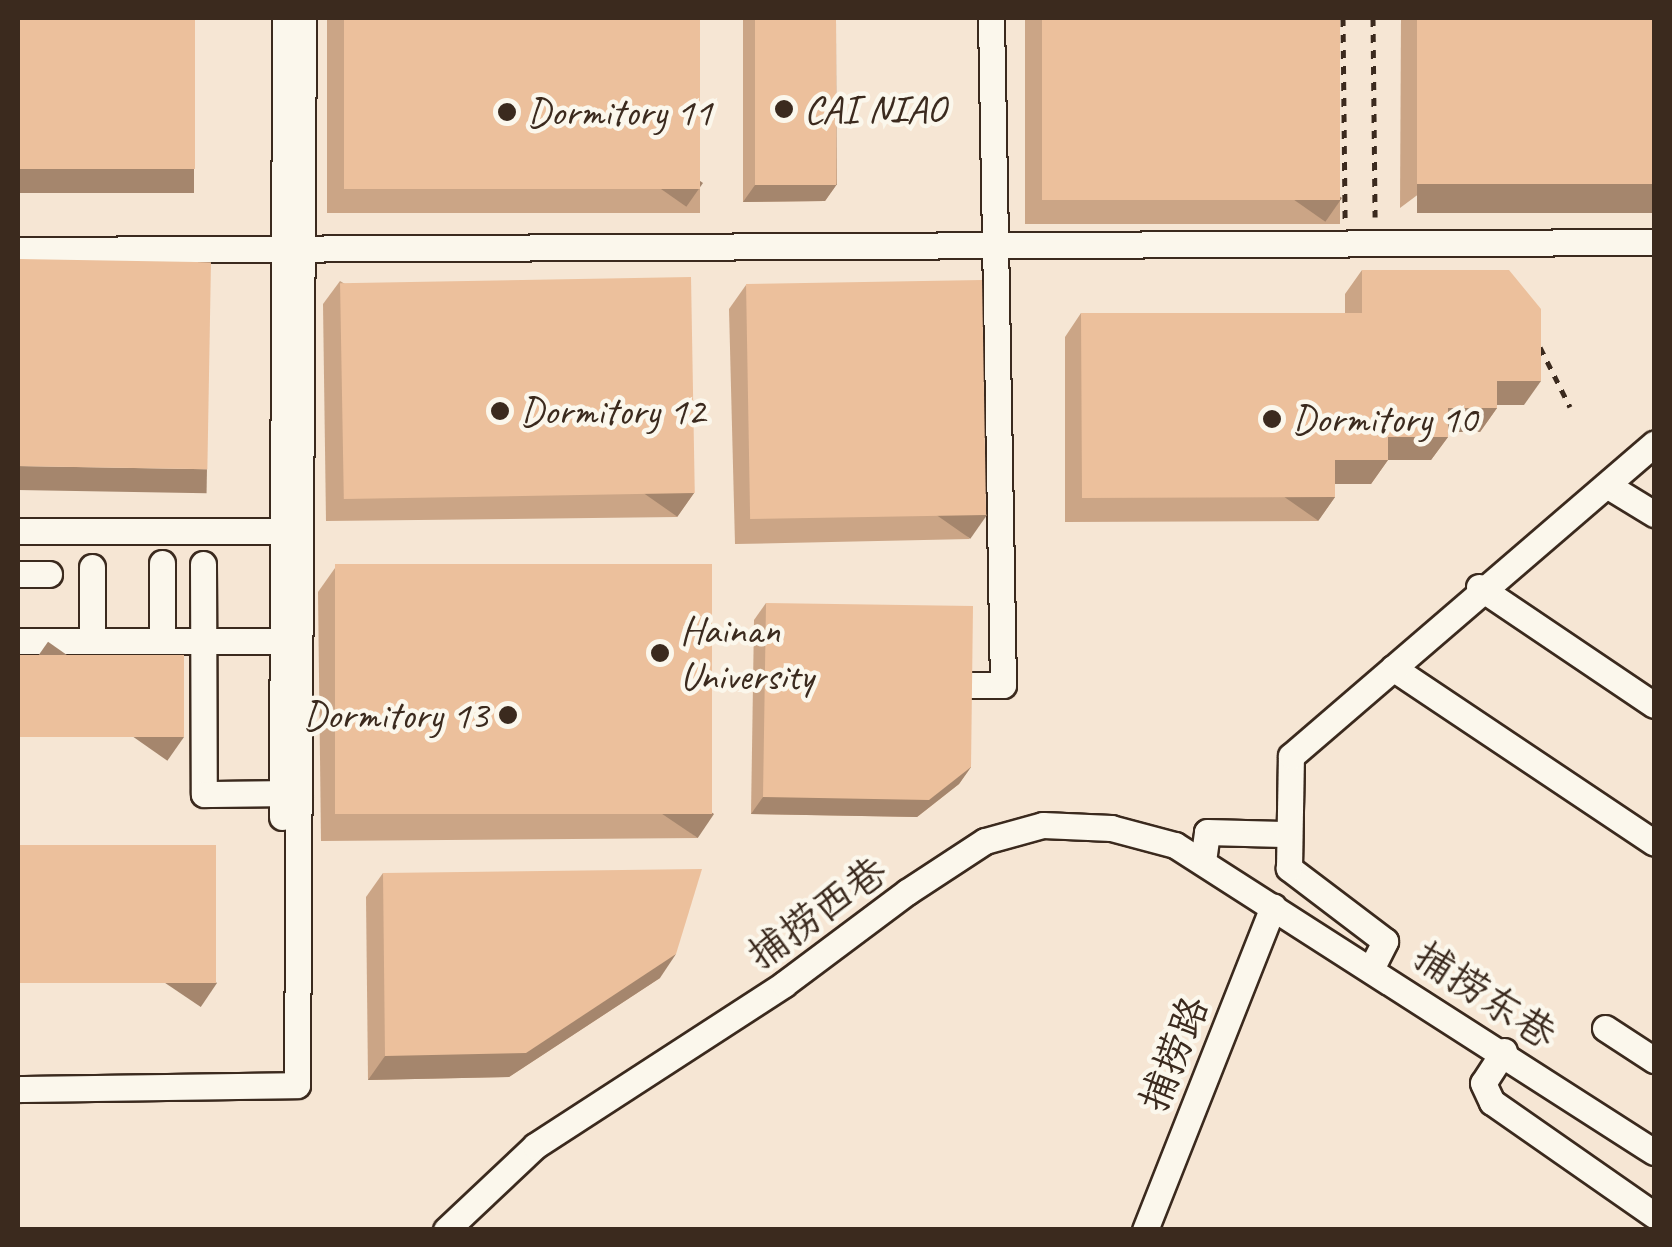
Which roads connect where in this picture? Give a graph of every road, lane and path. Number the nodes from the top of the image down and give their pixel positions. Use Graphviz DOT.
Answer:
graph roads {
  1 [pos="285,18"];
  2 [pos="302,18"];
  3 [pos="982,18"];
  4 [pos="991,18"];
  5 [pos="1343,18"];
  6 [pos="1374,18"];
  7 [pos="1654,226"];
  8 [pos="18,236"];
  9 [pos="1345,238"];
  10 [pos="1376,238"];
  11 [pos="293,240"];
  12 [pos="1654,242"];
  13 [pos="995,243"];
  14 [pos="18,250"];
  15 [pos="1537,342"];
  16 [pos="1570,407"];
  17 [pos="1654,444"];
  18 [pos="1610,487"];
  19 [pos="1654,514"];
  20 [pos="18,530"];
  21 [pos="292,537"];
  22 [pos="18,544"];
  23 [pos="162,563"];
  24 [pos="203,564"];
  25 [pos="92,568"];
  26 [pos="18,574"];
  27 [pos="49,574"];
  28 [pos="1479,587"];
  29 [pos="18,641"];
  30 [pos="92,641"];
  31 [pos="162,641"];
  32 [pos="204,641"];
  33 [pos="291,641"];
  34 [pos="1393,668"];
  35 [pos="961,686"];
  36 [pos="1654,705"];
  37 [pos="290,793"];
  38 [pos="1283,834"];
  39 [pos="1654,842"];
  40 [pos="1203,861"];
  41 [pos="1273,906"];
  42 [pos="1372,967"];
  43 [pos="1606,1028"];
  44 [pos="1504,1051"];
  45 [pos="1654,1060"];
  46 [pos="18,1077"];
  47 [pos="287,1077"];
  48 [pos="18,1090"];
  49 [pos="1654,1152"];
  50 [pos="1654,1215"];
  51 [pos="446,1230"];
  52 [pos="1145,1230"];
  1 -- 11 [label="street"];
  2 -- 11 [label="street"];
  3 -- 13 [label="street"];
  4 -- 13 [label="street"];
  5 -- 9 [label="path"];
  6 -- 10 [label="path"];
  7 -- 10 [label="street"];
  8 -- 11 [label="street"];
  9 -- 10 [label="street"];
  9 -- 13 [label="street"];
  10 -- 12 [label="street"];
  11 -- 13 [label="street"];
  11 -- 14 [label="street"];
  11 -- 21 [label="street"];
  13 -- 35 [label="street"];
  15 -- 16 [label="path"];
  17 -- 18 [label="street"];
  18 -- 19 [label="street"];
  18 -- 28 [label="street"];
  20 -- 21 [label="street"];
  21 -- 22 [label="street"];
  21 -- 33 [label="street"];
  23 -- 31 [label="street"];
  24 -- 32 [label="street"];
  25 -- 30 [label="street"];
  26 -- 27 [label="street"];
  28 -- 34 [label="street"];
  28 -- 36 [label="street"];
  29 -- 30 [label="street"];
  30 -- 31 [label="street"];
  31 -- 32 [label="street"];
  32 -- 33 [label="street"];
  32 -- 37 [label="street"];
  33 -- 37 [label="street"];
  34 -- 38 [label="street"];
  34 -- 39 [label="street"];
  37 -- 47 [label="street"];
  38 -- 40 [label="street"];
  38 -- 42 [label="street"];
  40 -- 41 [label="street, 捕捞西巷"];
  40 -- 51 [label="street, 捕捞西巷"];
  41 -- 42 [label="street, 捕捞东巷"];
  41 -- 52 [label="street, 捕捞路"];
  42 -- 44 [label="street, 捕捞东巷"];
  43 -- 45 [label="street"];
  44 -- 49 [label="street, 捕捞东巷"];
  44 -- 50 [label="street"];
  46 -- 47 [label="street"];
  47 -- 48 [label="street"];
}
